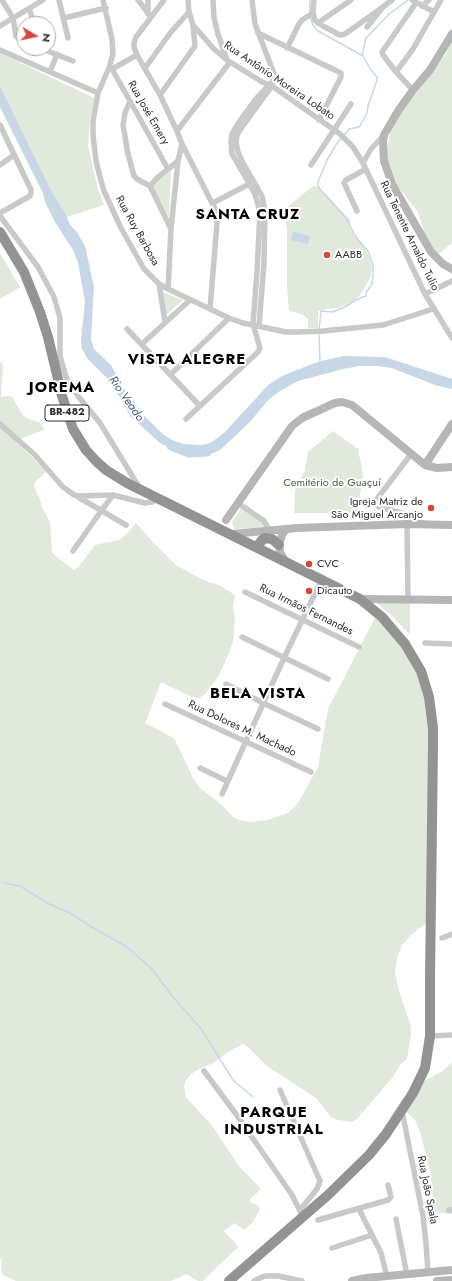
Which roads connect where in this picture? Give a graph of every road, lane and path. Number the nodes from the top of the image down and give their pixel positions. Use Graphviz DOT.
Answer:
graph roads {
  1 [pos="2,0"];
  2 [pos="43,0"];
  3 [pos="58,0"];
  4 [pos="103,0"];
  5 [pos="138,0"];
  6 [pos="148,0"];
  7 [pos="164,0"];
  8 [pos="188,0"];
  9 [pos="213,0"];
  10 [pos="252,0"];
  11 [pos="314,0"];
  12 [pos="351,0"];
  13 [pos="392,0"];
  14 [pos="429,0"];
  15 [pos="441,0"];
  16 [pos="34,2"];
  17 [pos="417,3"];
  18 [pos="383,7"];
  19 [pos="29,8"];
  20 [pos="106,8"];
  21 [pos="188,12"];
  22 [pos="434,12"];
  23 [pos="313,14"];
  24 [pos="32,16"];
  25 [pos="150,16"];
  26 [pos="13,18"];
  27 [pos="64,18"];
  28 [pos="318,23"];
  29 [pos="193,25"];
  30 [pos="0,26"];
  31 [pos="367,27"];
  32 [pos="258,33"];
  33 [pos="452,34"];
  34 [pos="16,36"];
  35 [pos="68,38"];
  36 [pos="287,48"];
  37 [pos="0,50"];
  38 [pos="57,54"];
  39 [pos="137,54"];
  40 [pos="73,61"];
  41 [pos="228,61"];
  42 [pos="146,68"];
  43 [pos="110,69"];
  44 [pos="50,72"];
  45 [pos="396,72"];
  46 [pos="271,84"];
  47 [pos="413,90"];
  48 [pos="98,93"];
  49 [pos="160,95"];
  50 [pos="130,101"];
  51 [pos="351,104"];
  52 [pos="319,120"];
  53 [pos="0,125"];
  54 [pos="334,130"];
  55 [pos="177,131"];
  56 [pos="384,135"];
  57 [pos="349,142"];
  58 [pos="182,144"];
  59 [pos="14,155"];
  60 [pos="178,161"];
  61 [pos="363,163"];
  62 [pos="0,165"];
  63 [pos="311,165"];
  64 [pos="168,169"];
  65 [pos="366,169"];
  66 [pos="254,181"];
  67 [pos="249,184"];
  68 [pos="150,186"];
  69 [pos="213,203"];
  70 [pos="357,211"];
  71 [pos="0,213"];
  72 [pos="0,216"];
  73 [pos="171,228"];
  74 [pos="0,232"];
  75 [pos="452,268"];
  76 [pos="452,281"];
  77 [pos="159,284"];
  78 [pos="168,290"];
  79 [pos="425,294"];
  80 [pos="190,300"];
  81 [pos="210,309"];
  82 [pos="433,310"];
  83 [pos="230,318"];
  84 [pos="165,322"];
  85 [pos="256,325"];
  86 [pos="127,329"];
  87 [pos="452,338"];
  88 [pos="142,344"];
  89 [pos="171,374"];
  90 [pos="200,406"];
  91 [pos="186,419"];
  92 [pos="0,424"];
  93 [pos="452,424"];
  94 [pos="437,446"];
  95 [pos="411,454"];
  96 [pos="425,465"];
  97 [pos="452,467"];
  98 [pos="437,468"];
  99 [pos="140,489"];
  100 [pos="113,495"];
  101 [pos="78,496"];
  102 [pos="158,499"];
  103 [pos="238,503"];
  104 [pos="100,511"];
  105 [pos="226,520"];
  106 [pos="407,524"];
  107 [pos="425,524"];
  108 [pos="126,525"];
  109 [pos="452,525"];
  110 [pos="216,527"];
  111 [pos="286,529"];
  112 [pos="270,531"];
  113 [pos="229,533"];
  114 [pos="278,545"];
  115 [pos="257,547"];
  116 [pos="73,551"];
  117 [pos="285,561"];
  118 [pos="323,579"];
  119 [pos="245,592"];
  120 [pos="360,599"];
  121 [pos="408,599"];
  122 [pos="452,600"];
  123 [pos="303,620"];
  124 [pos="242,637"];
  125 [pos="425,643"];
  126 [pos="452,644"];
  127 [pos="359,647"];
  128 [pos="284,658"];
  129 [pos="328,678"];
  130 [pos="226,684"];
  131 [pos="263,703"];
  132 [pos="165,704"];
  133 [pos="318,729"];
  134 [pos="245,742"];
  135 [pos="200,768"];
  136 [pos="311,772"];
  137 [pos="227,781"];
  138 [pos="222,794"];
  139 [pos="452,934"];
  140 [pos="442,938"];
  141 [pos="452,1035"];
  142 [pos="430,1036"];
  143 [pos="204,1071"];
  144 [pos="280,1090"];
  145 [pos="401,1111"];
  146 [pos="388,1185"];
  147 [pos="359,1209"];
  148 [pos="301,1214"];
  149 [pos="318,1220"];
  150 [pos="396,1220"];
  151 [pos="372,1235"];
  152 [pos="332,1248"];
  153 [pos="452,1270"];
  154 [pos="440,1271"];
  155 [pos="428,1273"];
  156 [pos="407,1275"];
  157 [pos="387,1277"];
  158 [pos="452,1280"];
  159 [pos="229,1281"];
  160 [pos="254,1281"];
  161 [pos="302,1281"];
  162 [pos="352,1281"];
  163 [pos="438,1281"];
  1 -- 26 [label="street"];
  2 -- 16 [label="street"];
  3 -- 27 [label="street"];
  4 -- 20 [label="street, Rua Ruy Barbosa"];
  5 -- 25 [label="street"];
  6 -- 25 [label="street"];
  7 -- 25 [label="street"];
  8 -- 21 [label="street"];
  9 -- 41 [label="street"];
  10 -- 32 [label="street"];
  11 -- 23 [label="street"];
  12 -- 28 [label="street"];
  13 -- 18 [label="street"];
  14 -- 17 [label="street"];
  15 -- 22 [label="street"];
  16 -- 19 [label="street"];
  17 -- 22 [label="street"];
  17 -- 45 [label="street"];
  18 -- 28 [label="street"];
  18 -- 31 [label="street"];
  19 -- 24 [label="street"];
  19 -- 26 [label="street"];
  20 -- 27 [label="street"];
  20 -- 43 [label="street, Rua Ruy Barbosa"];
  21 -- 29 [label="street"];
  21 -- 42 [label="street"];
  22 -- 45 [label="street"];
  23 -- 28 [label="street"];
  23 -- 36 [label="street"];
  25 -- 39 [label="street"];
  26 -- 30 [label="street"];
  26 -- 34 [label="street"];
  27 -- 35 [label="street"];
  29 -- 41 [label="street, Rua Antônio Moreira Lobato"];
  29 -- 49 [label="street"];
  32 -- 36 [label="street"];
  32 -- 46 [label="street"];
  33 -- 47 [label="street"];
  36 -- 52 [label="street"];
  37 -- 44 [label="street"];
  38 -- 40 [label="street"];
  38 -- 44 [label="street"];
  39 -- 42 [label="street"];
  39 -- 43 [label="street"];
  41 -- 46 [label="street, Rua Antônio Moreira Lobato"];
  41 -- 55 [label="street"];
  42 -- 49 [label="street"];
  43 -- 48 [label="street, Rua Ruy Barbosa"];
  43 -- 50 [label="street, Rua José Emery"];
  44 -- 48 [label="street"];
  45 -- 47 [label="street"];
  46 -- 52 [label="street, Rua Antônio Moreira Lobato"];
  46 -- 66 [label="street"];
  46 -- 67 [label="street"];
  47 -- 56 [label="street"];
  48 -- 77 [label="street, Rua Ruy Barbosa"];
  49 -- 55 [label="street"];
  50 -- 64 [label="street, Rua José Emery"];
  50 -- 68 [label="street"];
  51 -- 54 [label="street"];
  52 -- 54 [label="street, Rua Antônio Moreira Lobato"];
  53 -- 59 [label="street"];
  54 -- 57 [label="street, Rua Antônio Moreira Lobato"];
  54 -- 63 [label="street"];
  55 -- 58 [label="street"];
  56 -- 61 [label="street"];
  56 -- 75 [label="street"];
  57 -- 61 [label="street, Rua Tenente Arnaldo Tulio"];
  58 -- 60 [label="street"];
  58 -- 69 [label="street"];
  59 -- 62 [label="street"];
  59 -- 71 [label="street"];
  60 -- 64 [label="street"];
  60 -- 73 [label="street"];
  61 -- 65 [label="street, Rua Tenente Arnaldo Tulio"];
  64 -- 68 [label="street"];
  65 -- 70 [label="street"];
  65 -- 79 [label="street, Rua Tenente Arnaldo Tulio"];
  66 -- 67 [label="street"];
  66 -- 85 [label="street"];
  67 -- 69 [label="street"];
  67 -- 85 [label="street"];
  68 -- 73 [label="street"];
  69 -- 81 [label="street"];
  72 -- 99 [label="street"];
  73 -- 78 [label="street"];
  74 -- 99 [label="highway, BR-482"];
  76 -- 79 [label="street"];
  77 -- 78 [label="street, Rua Ruy Barbosa"];
  77 -- 84 [label="street"];
  78 -- 80 [label="street, Rua Ruy Barbosa"];
  79 -- 82 [label="street, Rua Tenente Arnaldo Tulio"];
  80 -- 81 [label="street, Rua Ruy Barbosa"];
  80 -- 84 [label="street"];
  81 -- 83 [label="street, Rua Ruy Barbosa"];
  82 -- 85 [label="street, Rua Ruy Barbosa"];
  82 -- 87 [label="street, Rua Tenente Arnaldo Tulio"];
  83 -- 85 [label="street, Rua Ruy Barbosa"];
  83 -- 89 [label="street"];
  84 -- 88 [label="street"];
  85 -- 90 [label="street"];
  86 -- 88 [label="street"];
  88 -- 89 [label="street"];
  89 -- 90 [label="street"];
  90 -- 91 [label="street"];
  92 -- 101 [label="street"];
  93 -- 94 [label="street"];
  94 -- 96 [label="street"];
  94 -- 98 [label="street"];
  95 -- 96 [label="street"];
  95 -- 103 [label="street"];
  95 -- 107 [label="street"];
  96 -- 98 [label="street"];
  97 -- 98 [label="street"];
  99 -- 102 [label="highway, BR-482"];
  100 -- 101 [label="street"];
  100 -- 102 [label="street"];
  100 -- 104 [label="street"];
  101 -- 104 [label="street"];
  102 -- 110 [label="highway, BR-482"];
  103 -- 105 [label="street"];
  103 -- 112 [label="street"];
  104 -- 108 [label="street"];
  104 -- 116 [label="street"];
  105 -- 110 [label="street"];
  105 -- 113 [label="street"];
  106 -- 107 [label="street"];
  106 -- 111 [label="street"];
  106 -- 121 [label="street"];
  107 -- 109 [label="street"];
  110 -- 113 [label="highway, BR-482"];
  111 -- 112 [label="street"];
  111 -- 114 [label="street"];
  112 -- 113 [label="street"];
  113 -- 115 [label="highway, BR-482"];
  114 -- 115 [label="highway"];
  114 -- 117 [label="street"];
  115 -- 117 [label="highway, BR-482"];
  117 -- 118 [label="highway, BR-482"];
  118 -- 120 [label="highway, BR-482"];
  118 -- 123 [label="street"];
  119 -- 123 [label="street, Rua Irmãos Fernandes"];
  120 -- 121 [label="street"];
  120 -- 142 [label="highway, BR-482"];
  121 -- 122 [label="street"];
  123 -- 127 [label="street, Rua Irmãos Fernandes"];
  123 -- 128 [label="street"];
  124 -- 128 [label="street"];
  125 -- 126 [label="street"];
  128 -- 129 [label="street"];
  128 -- 131 [label="street"];
  130 -- 131 [label="street"];
  131 -- 133 [label="street"];
  131 -- 134 [label="street"];
  132 -- 134 [label="street, Rua Dolores M. Machado"];
  134 -- 136 [label="street, Rua Dolores M. Machado"];
  134 -- 137 [label="street"];
  135 -- 137 [label="street"];
  137 -- 138 [label="street"];
  139 -- 140 [label="street"];
  141 -- 142 [label="street"];
  142 -- 145 [label="highway, BR-482"];
  143 -- 148 [label="street"];
  144 -- 148 [label="street"];
  145 -- 148 [label="highway, BR-482"];
  145 -- 155 [label="street, Rua João Spala"];
  146 -- 147 [label="street"];
  147 -- 149 [label="street"];
  147 -- 151 [label="street"];
  148 -- 159 [label="highway, BR-482"];
  150 -- 156 [label="street"];
  151 -- 152 [label="street"];
  151 -- 157 [label="street"];
  153 -- 154 [label="street"];
  154 -- 155 [label="street"];
  154 -- 163 [label="street"];
  155 -- 156 [label="street"];
  156 -- 157 [label="street"];
  157 -- 162 [label="street"];
  158 -- 163 [label="street"];
  160 -- 161 [label="street"];
}
